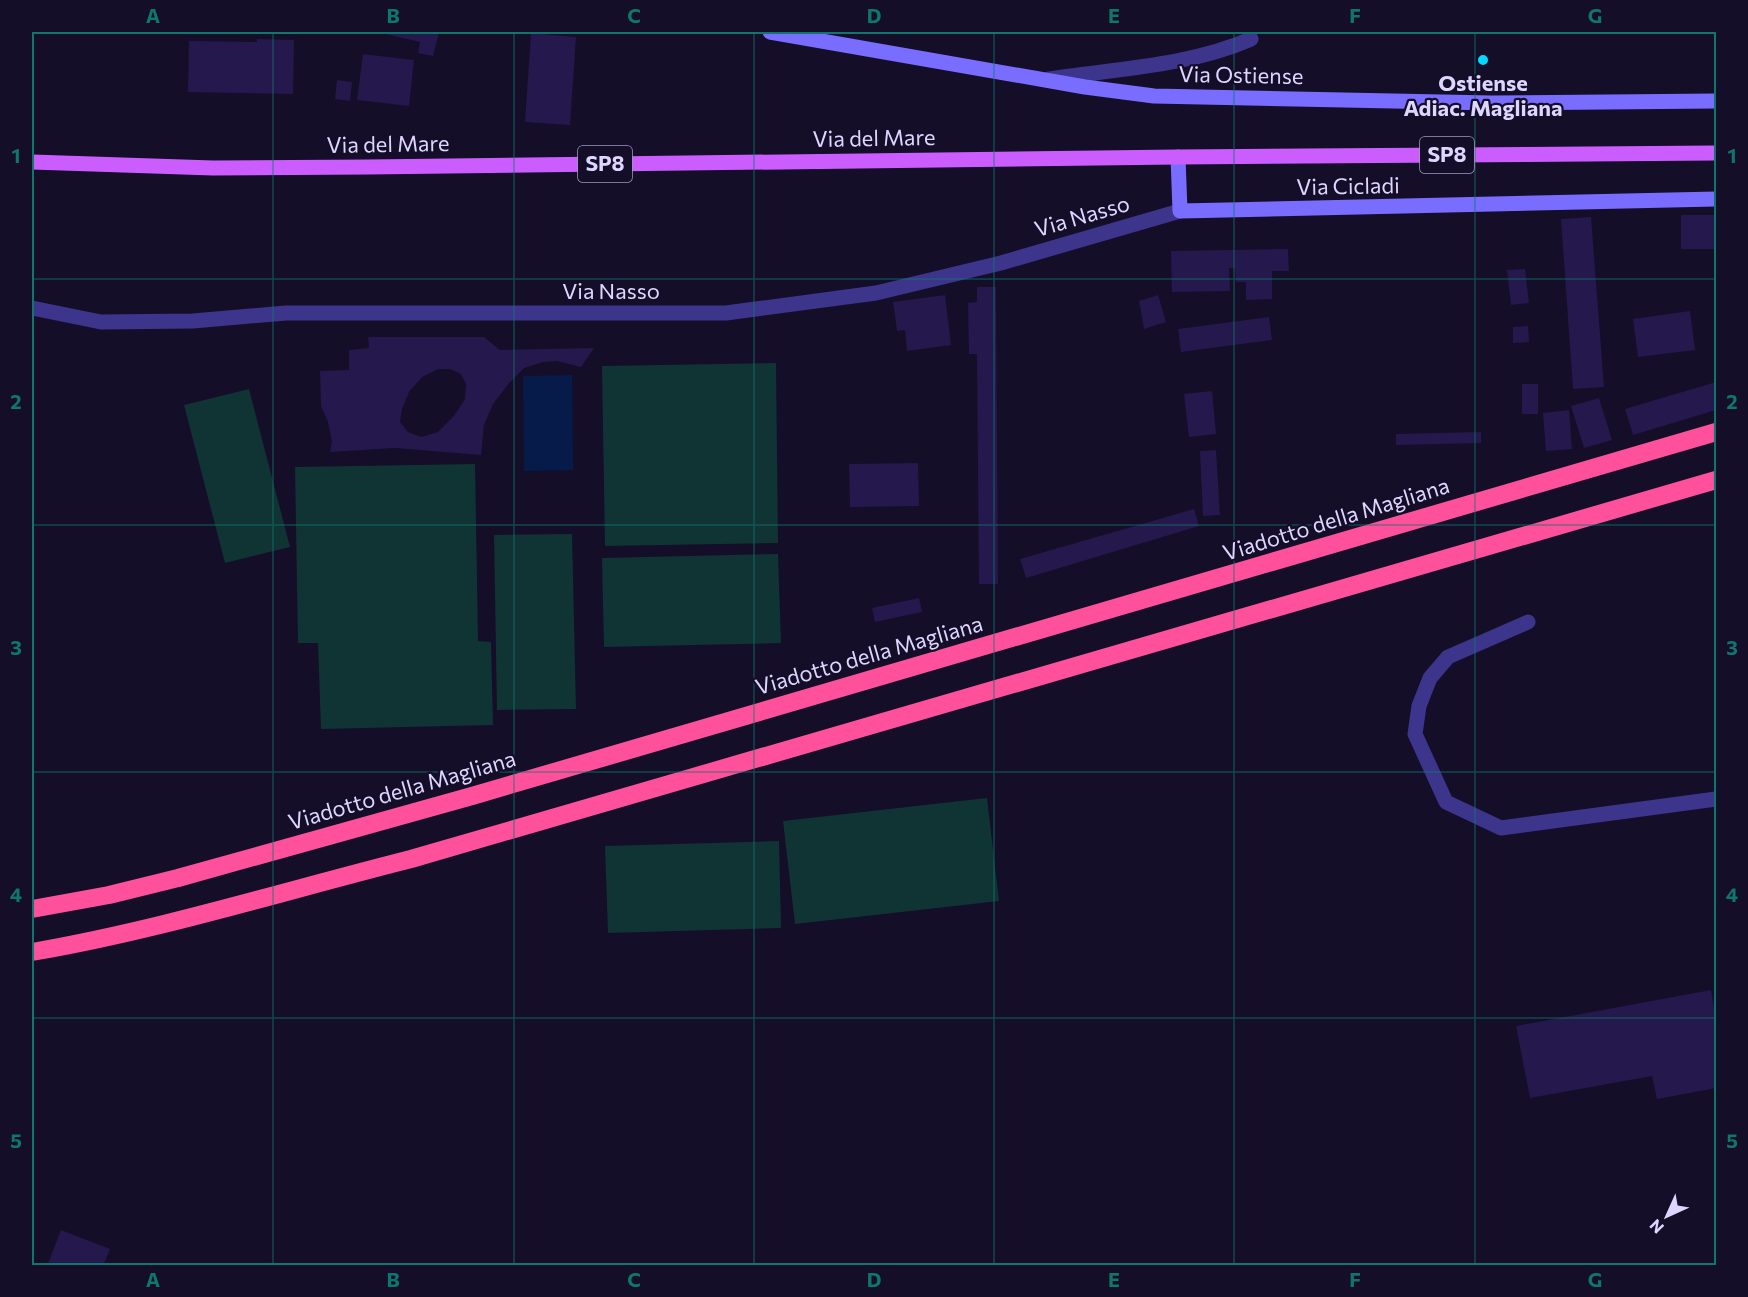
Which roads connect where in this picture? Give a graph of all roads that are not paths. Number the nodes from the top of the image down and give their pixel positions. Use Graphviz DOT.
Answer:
graph roads {
  1 [pos="770,32"];
  2 [pos="1251,39"];
  3 [pos="1044,80"];
  4 [pos="1716,101"];
  5 [pos="1716,153"];
  6 [pos="1178,157"];
  7 [pos="32,162"];
  8 [pos="1716,200"];
  9 [pos="1180,211"];
  10 [pos="32,308"];
  11 [pos="1716,432"];
  12 [pos="1716,480"];
  13 [pos="1528,622"];
  14 [pos="1716,799"];
  15 [pos="32,909"];
  16 [pos="32,952"];
  1 -- 3 [label="main road, Via Ostiense"];
  2 -- 3 [label="street"];
  3 -- 4 [label="main road, Via Ostiense"];
  5 -- 6 [label="main road, Via del Mare / SP8"];
  6 -- 7 [label="main road, Via del Mare / SP8"];
  6 -- 9 [label="main road"];
  8 -- 9 [label="main road, Via Cicladi"];
  9 -- 10 [label="street, Via Nasso"];
  11 -- 15 [label="highway, Viadotto della Magliana"];
  12 -- 16 [label="highway"];
  13 -- 14 [label="street"];
}
